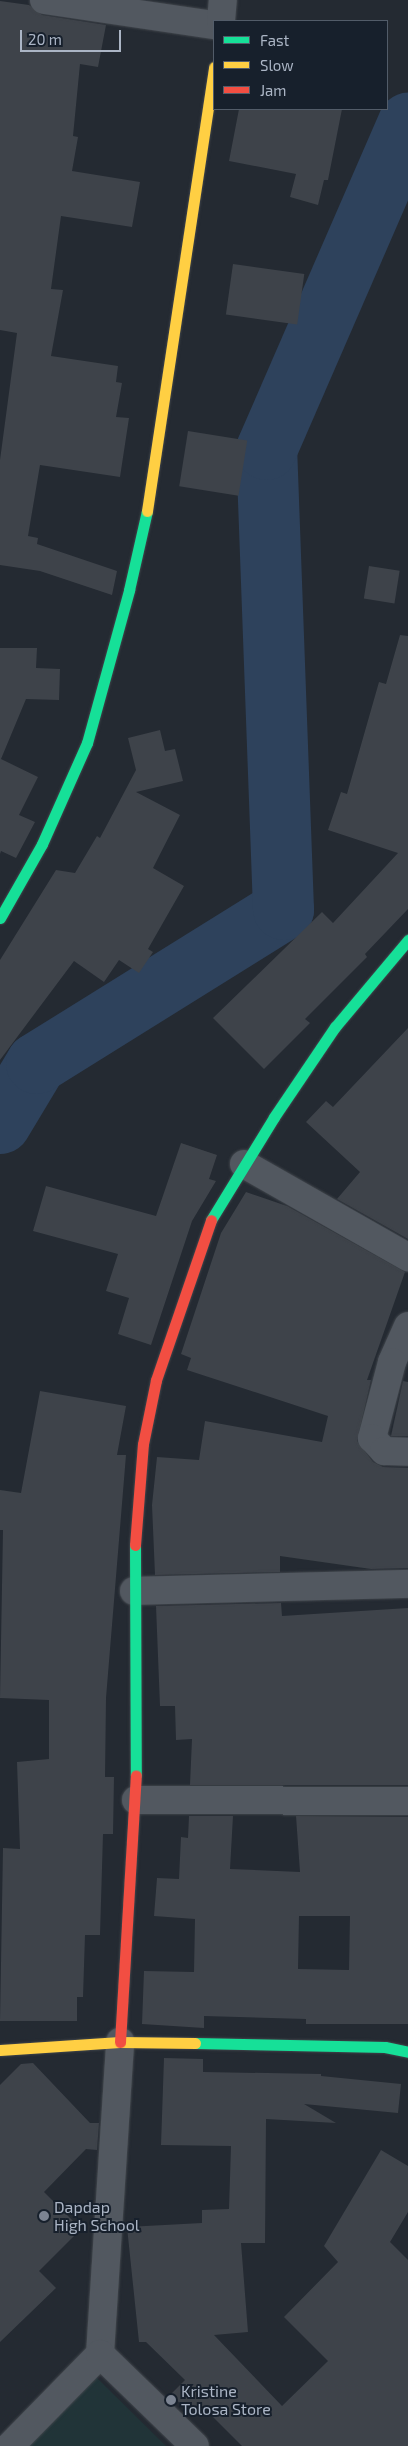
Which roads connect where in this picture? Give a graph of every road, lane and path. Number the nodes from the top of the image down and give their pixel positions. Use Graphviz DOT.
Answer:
graph roads {
  1 [pos="44,0"];
  2 [pos="223,0"];
  3 [pos="221,20"];
  4 [pos="213,26"];
  5 [pos="213,74"];
  6 [pos="0,918"];
  7 [pos="408,940"];
  8 [pos="244,1164"];
  9 [pos="408,1256"];
  10 [pos="408,1326"];
  11 [pos="408,1452"];
  12 [pos="408,1584"];
  13 [pos="134,1591"];
  14 [pos="136,1800"];
  15 [pos="408,1801"];
  16 [pos="120,2042"];
  17 [pos="0,2050"];
  18 [pos="408,2052"];
  19 [pos="100,2354"];
  20 [pos="10,2446"];
  21 [pos="195,2446"];
  1 -- 4 [label="street"];
  2 -- 3 [label="street"];
  5 -- 6 [label="street"];
  7 -- 8 [label="street"];
  8 -- 9 [label="street"];
  8 -- 13 [label="street"];
  10 -- 11 [label="street"];
  12 -- 13 [label="street"];
  13 -- 14 [label="street"];
  14 -- 15 [label="street"];
  14 -- 16 [label="street"];
  16 -- 17 [label="street"];
  16 -- 18 [label="street"];
  16 -- 19 [label="street"];
  19 -- 20 [label="street"];
  19 -- 21 [label="street"];
}
